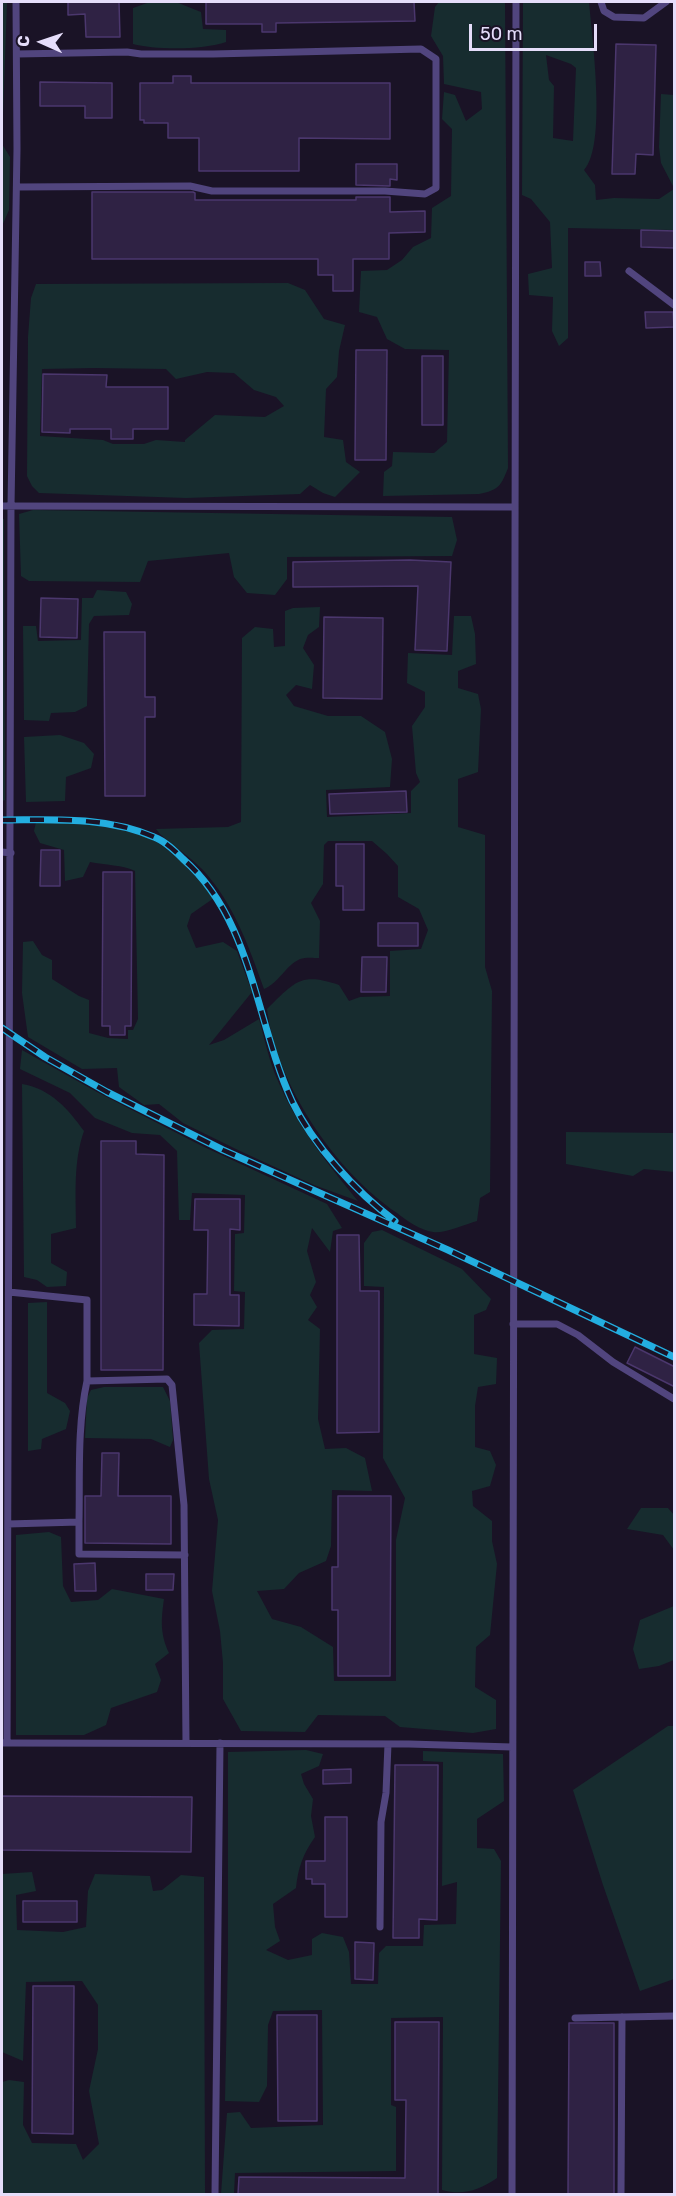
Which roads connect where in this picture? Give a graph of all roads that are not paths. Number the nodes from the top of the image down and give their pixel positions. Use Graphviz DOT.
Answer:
graph roads {
  1 [pos="16,2"];
  2 [pos="516,2"];
  3 [pos="601,2"];
  4 [pos="666,2"];
  5 [pos="17,54"];
  6 [pos="17,187"];
  7 [pos="629,271"];
  8 [pos="675,305"];
  9 [pos="2,506"];
  10 [pos="11,506"];
  11 [pos="515,507"];
  12 [pos="2,730"];
  13 [pos="11,730"];
  14 [pos="2,852"];
  15 [pos="11,853"];
  16 [pos="6,1090"];
  17 [pos="9,1292"];
  18 [pos="513,1324"];
  19 [pos="87,1381"];
  20 [pos="675,1399"];
  21 [pos="6,1521"];
  22 [pos="79,1522"];
  23 [pos="184,1555"];
  24 [pos="4,1743"];
  25 [pos="186,1743"];
  26 [pos="220,1743"];
  27 [pos="388,1744"];
  28 [pos="512,1748"];
  29 [pos="380,1927"];
  30 [pos="675,2016"];
  31 [pos="622,2017"];
  32 [pos="575,2018"];
  33 [pos="215,2194"];
  34 [pos="512,2194"];
  35 [pos="621,2194"];
  1 -- 5 [label="lane"];
  2 -- 11 [label="lane"];
  3 -- 4 [label="lane"];
  5 -- 6 [label="lane"];
  5 -- 6 [label="lane"];
  6 -- 10 [label="lane"];
  7 -- 8 [label="lane"];
  9 -- 10 [label="lane"];
  10 -- 11 [label="lane"];
  10 -- 13 [label="lane"];
  11 -- 18 [label="lane"];
  12 -- 13 [label="lane"];
  13 -- 15 [label="lane"];
  14 -- 15 [label="lane"];
  15 -- 16 [label="lane"];
  16 -- 17 [label="lane"];
  17 -- 19 [label="lane"];
  17 -- 21 [label="lane"];
  18 -- 20 [label="lane"];
  18 -- 28 [label="lane"];
  19 -- 22 [label="lane"];
  19 -- 23 [label="lane"];
  21 -- 22 [label="lane"];
  21 -- 24 [label="lane"];
  22 -- 23 [label="lane"];
  23 -- 25 [label="lane"];
  24 -- 25 [label="lane"];
  25 -- 26 [label="lane"];
  26 -- 27 [label="lane"];
  26 -- 33 [label="lane"];
  27 -- 28 [label="lane"];
  27 -- 29 [label="lane"];
  28 -- 34 [label="lane"];
  30 -- 31 [label="lane"];
  31 -- 32 [label="lane"];
  31 -- 35 [label="lane"];
}
